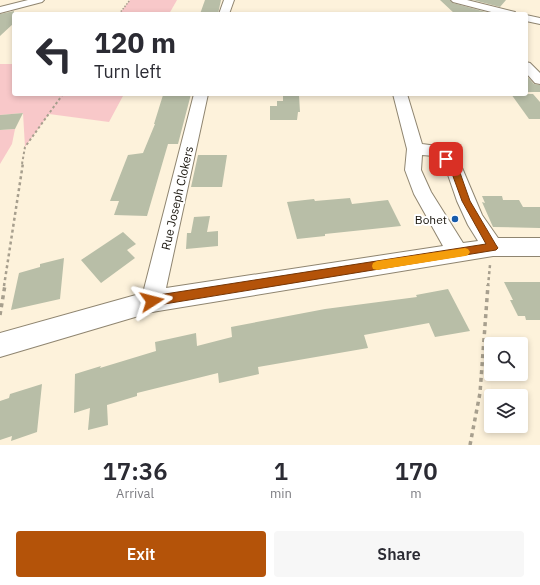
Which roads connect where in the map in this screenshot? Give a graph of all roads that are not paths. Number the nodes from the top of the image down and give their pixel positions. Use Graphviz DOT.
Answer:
graph roads {
  1 [pos="39,0"];
  2 [pos="229,0"];
  3 [pos="455,0"];
  4 [pos="0,10"];
  5 [pos="225,12"];
  6 [pos="470,12"];
  7 [pos="503,12"];
  8 [pos="528,18"];
  9 [pos="540,21"];
  10 [pos="528,68"];
  11 [pos="540,81"];
  12 [pos="528,82"];
  13 [pos="201,96"];
  14 [pos="401,96"];
  15 [pos="415,149"];
  16 [pos="540,247"];
  17 [pos="491,248"];
  18 [pos="458,253"];
  19 [pos="152,301"];
  20 [pos="0,345"];
  1 -- 4 [label="street"];
  2 -- 5 [label="street"];
  3 -- 6 [label="street"];
  3 -- 7 [label="street"];
  8 -- 9 [label="street"];
  10 -- 11 [label="street"];
  11 -- 12 [label="street"];
  13 -- 19 [label="street, Rue Joseph Clokers"];
  14 -- 15 [label="street"];
  15 -- 17 [label="street"];
  15 -- 18 [label="street"];
  16 -- 17 [label="street"];
  17 -- 18 [label="street"];
  18 -- 19 [label="street"];
  19 -- 20 [label="street"];
}
